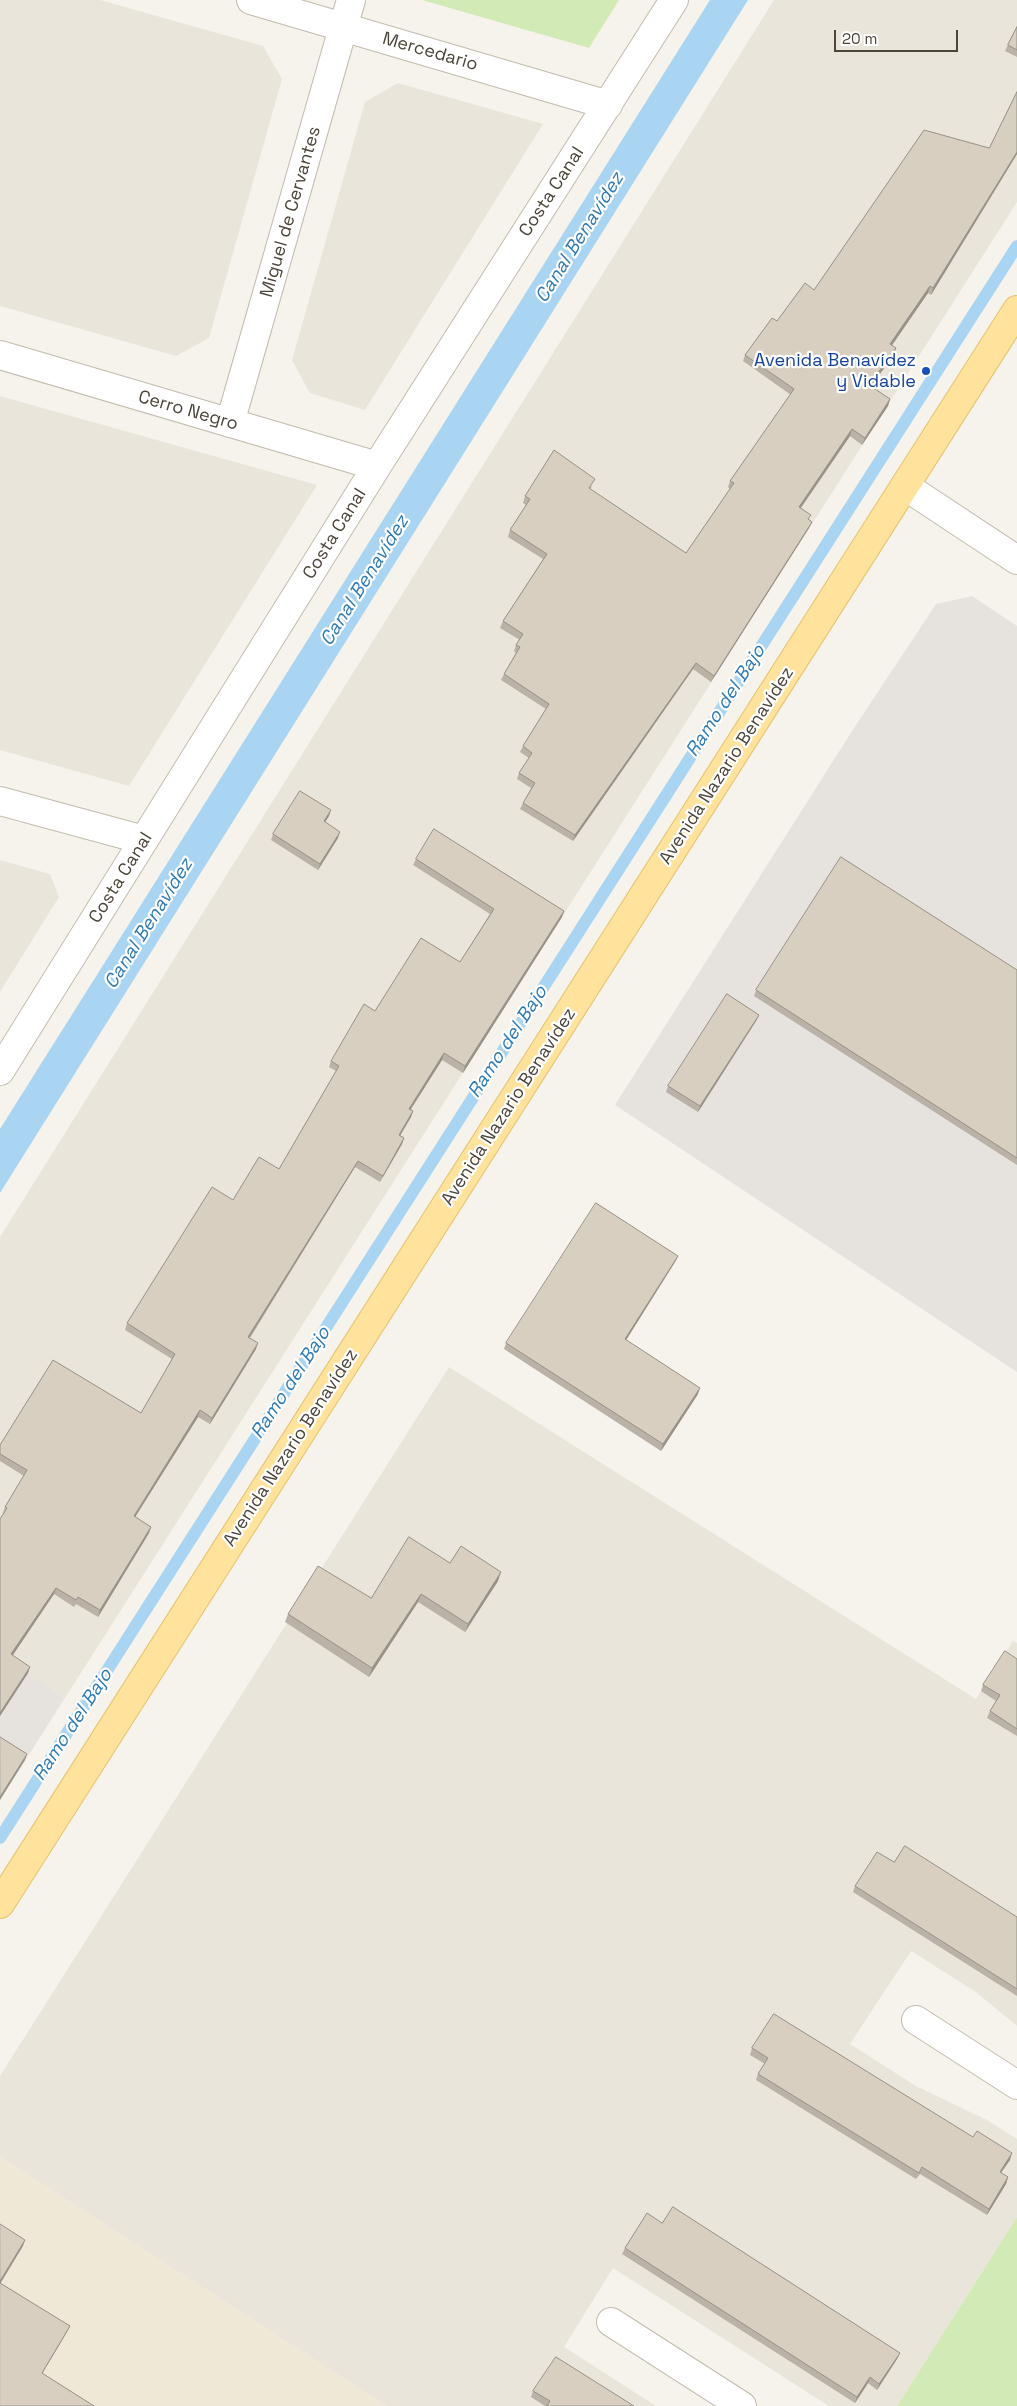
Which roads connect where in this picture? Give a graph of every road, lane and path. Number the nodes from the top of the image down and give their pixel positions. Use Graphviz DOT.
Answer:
graph roads {
  1 [pos="251,0"];
  2 [pos="351,0"];
  3 [pos="674,0"];
  4 [pos="343,27"];
  5 [pos="608,104"];
  6 [pos="1017,310"];
  7 [pos="0,355"];
  8 [pos="230,424"];
  9 [pos="377,466"];
  10 [pos="905,486"];
  11 [pos="1017,560"];
  12 [pos="0,800"];
  13 [pos="144,840"];
  14 [pos="0,1071"];
  15 [pos="0,1904"];
  16 [pos="916,2020"];
  17 [pos="1017,2084"];
  18 [pos="610,2322"];
  19 [pos="742,2406"];
  1 -- 4 [label="street, Mercedario"];
  2 -- 4 [label="street, Miguel de Cervantes"];
  3 -- 5 [label="street, Costa Canal"];
  4 -- 5 [label="street, Mercedario"];
  4 -- 8 [label="street, Miguel de Cervantes"];
  5 -- 9 [label="street, Costa Canal"];
  6 -- 10 [label="main road, Avenida Nazario Benavídez"];
  7 -- 8 [label="street, Cerro Negro"];
  8 -- 9 [label="street, Cerro Negro"];
  9 -- 13 [label="street, Costa Canal"];
  10 -- 11 [label="street"];
  10 -- 15 [label="main road, Avenida Nazario Benavídez"];
  12 -- 13 [label="street"];
  13 -- 14 [label="street, Costa Canal"];
  16 -- 17 [label="street"];
  18 -- 19 [label="street"];
}
